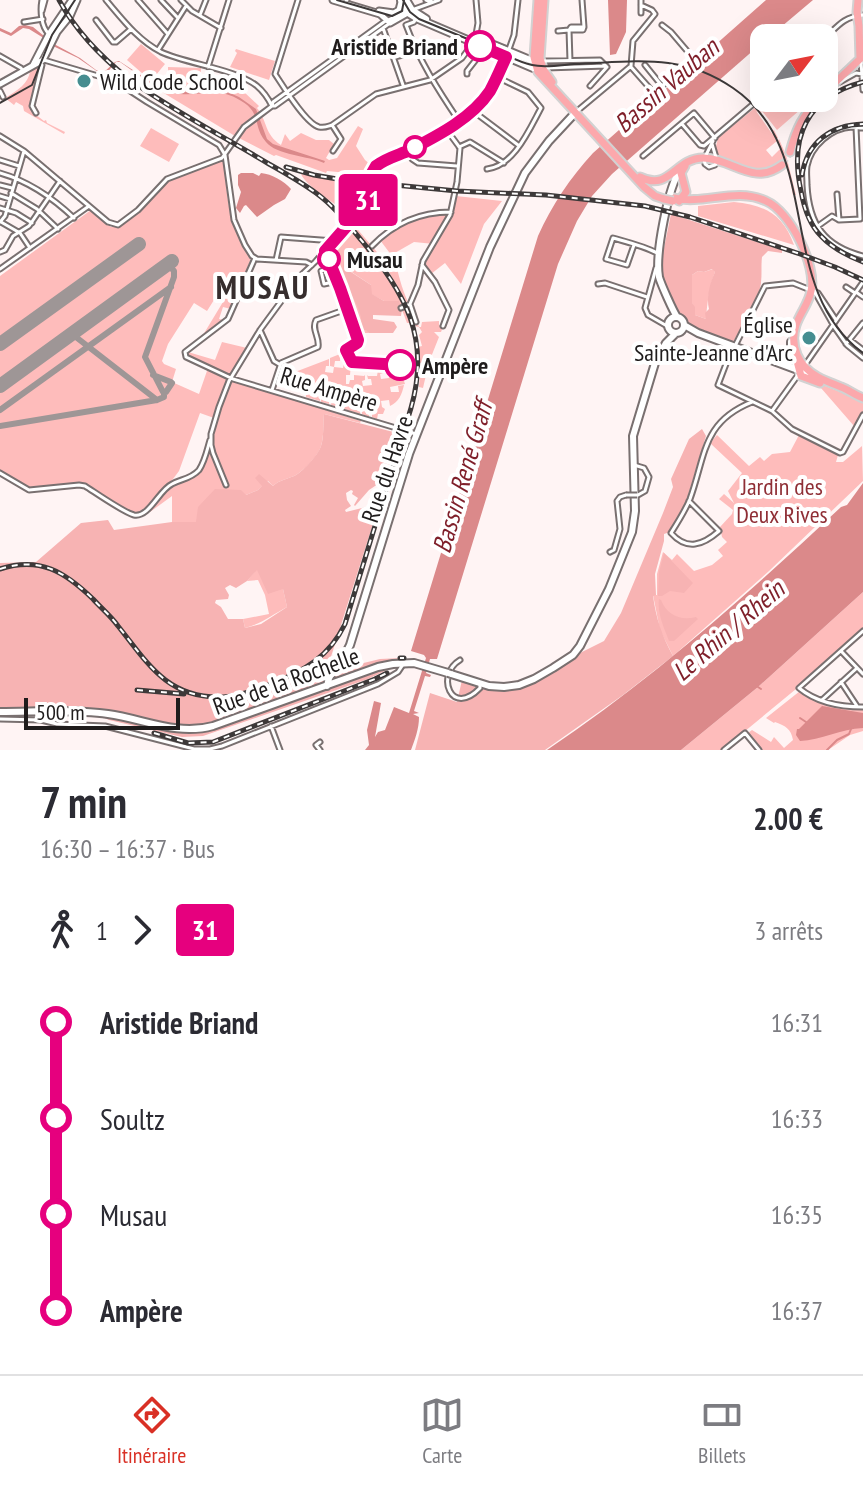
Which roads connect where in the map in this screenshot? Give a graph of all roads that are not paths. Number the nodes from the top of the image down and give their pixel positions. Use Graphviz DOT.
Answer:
graph roads {
  1 [pos="43,0"];
  2 [pos="106,0"];
  3 [pos="138,0"];
  4 [pos="161,0"];
  5 [pos="206,0"];
  6 [pos="229,0"];
  7 [pos="298,0"];
  8 [pos="333,0"];
  9 [pos="346,0"];
  10 [pos="403,0"];
  11 [pos="439,0"];
  12 [pos="476,0"];
  13 [pos="518,0"];
  14 [pos="541,0"];
  15 [pos="582,0"];
  16 [pos="859,0"];
  17 [pos="73,1"];
  18 [pos="180,1"];
  19 [pos="429,1"];
  20 [pos="641,2"];
  21 [pos="186,6"];
  22 [pos="410,13"];
  23 [pos="641,13"];
  24 [pos="860,15"];
  25 [pos="200,16"];
  26 [pos="178,18"];
  27 [pos="43,19"];
  28 [pos="96,20"];
  29 [pos="24,22"];
  30 [pos="385,23"];
  31 [pos="662,25"];
  32 [pos="838,25"];
  33 [pos="221,28"];
  34 [pos="131,29"];
  35 [pos="569,30"];
  36 [pos="558,31"];
  37 [pos="168,34"];
  38 [pos="52,35"];
  39 [pos="474,41"];
  40 [pos="863,46"];
  41 [pos="485,48"];
  42 [pos="158,50"];
  43 [pos="417,52"];
  44 [pos="507,54"];
  45 [pos="0,56"];
  46 [pos="394,57"];
  47 [pos="41,60"];
  48 [pos="862,60"];
  49 [pos="570,61"];
  50 [pos="537,65"];
  51 [pos="645,65"];
  52 [pos="208,67"];
  53 [pos="607,67"];
  54 [pos="631,67"];
  55 [pos="25,70"];
  56 [pos="467,74"];
  57 [pos="862,75"];
  58 [pos="497,77"];
  59 [pos="434,82"];
  60 [pos="838,82"];
  61 [pos="840,82"];
  62 [pos="0,84"];
  63 [pos="590,86"];
  64 [pos="662,86"];
  65 [pos="404,87"];
  66 [pos="863,90"];
  67 [pos="0,91"];
  68 [pos="289,94"];
  69 [pos="3,97"];
  70 [pos="272,106"];
  71 [pos="750,107"];
  72 [pos="473,111"];
  73 [pos="577,112"];
  74 [pos="808,112"];
  75 [pos="36,113"];
  76 [pos="459,121"];
  77 [pos="682,124"];
  78 [pos="332,125"];
  79 [pos="856,127"];
  80 [pos="863,128"];
  81 [pos="446,129"];
  82 [pos="0,136"];
  83 [pos="715,138"];
  84 [pos="712,144"];
  85 [pos="518,145"];
  86 [pos="702,146"];
  87 [pos="459,147"];
  88 [pos="696,149"];
  89 [pos="408,150"];
  90 [pos="24,151"];
  91 [pos="333,151"];
  92 [pos="790,152"];
  93 [pos="225,155"];
  94 [pos="643,156"];
  95 [pos="0,160"];
  96 [pos="704,160"];
  97 [pos="716,162"];
  98 [pos="504,163"];
  99 [pos="782,165"];
  100 [pos="19,166"];
  101 [pos="458,166"];
  102 [pos="682,167"];
  103 [pos="487,169"];
  104 [pos="632,170"];
  105 [pos="0,173"];
  106 [pos="640,177"];
  107 [pos="16,178"];
  108 [pos="60,181"];
  109 [pos="0,185"];
  110 [pos="12,191"];
  111 [pos="861,193"];
  112 [pos="837,194"];
  113 [pos="0,196"];
  114 [pos="49,197"];
  115 [pos="10,199"];
  116 [pos="672,200"];
  117 [pos="89,206"];
  118 [pos="0,208"];
  119 [pos="6,210"];
  120 [pos="40,211"];
  121 [pos="451,212"];
  122 [pos="74,218"];
  123 [pos="839,220"];
  124 [pos="0,222"];
  125 [pos="32,223"];
  126 [pos="817,227"];
  127 [pos="58,229"];
  128 [pos="19,232"];
  129 [pos="334,241"];
  130 [pos="634,245"];
  131 [pos="372,246"];
  132 [pos="30,248"];
  133 [pos="325,251"];
  134 [pos="0,252"];
  135 [pos="863,256"];
  136 [pos="255,258"];
  137 [pos="276,260"];
  138 [pos="312,265"];
  139 [pos="422,265"];
  140 [pos="332,267"];
  141 [pos="0,269"];
  142 [pos="338,281"];
  143 [pos="863,282"];
  144 [pos="598,284"];
  145 [pos="846,287"];
  146 [pos="810,290"];
  147 [pos="856,293"];
  148 [pos="647,297"];
  149 [pos="863,297"];
  150 [pos="410,304"];
  151 [pos="401,308"];
  152 [pos="347,309"];
  153 [pos="416,322"];
  154 [pos="835,322"];
  155 [pos="863,323"];
  156 [pos="674,325"];
  157 [pos="443,326"];
  158 [pos="260,330"];
  159 [pos="850,340"];
  160 [pos="846,344"];
  161 [pos="734,348"];
  162 [pos="863,350"];
  163 [pos="863,358"];
  164 [pos="280,365"];
  165 [pos="403,365"];
  166 [pos="800,372"];
  167 [pos="230,377"];
  168 [pos="272,390"];
  169 [pos="860,397"];
  170 [pos="752,402"];
  171 [pos="772,411"];
  172 [pos="863,415"];
  173 [pos="416,434"];
  174 [pos="210,440"];
  175 [pos="634,465"];
  176 [pos="0,473"];
  177 [pos="226,485"];
  178 [pos="689,501"];
  179 [pos="610,552"];
  180 [pos="863,631"];
  181 [pos="858,636"];
  182 [pos="863,641"];
  183 [pos="841,651"];
  184 [pos="456,660"];
  185 [pos="398,664"];
  186 [pos="857,668"];
  187 [pos="863,674"];
  188 [pos="394,675"];
  189 [pos="841,682"];
  190 [pos="330,685"];
  191 [pos="478,685"];
  192 [pos="821,700"];
  193 [pos="860,708"];
  194 [pos="0,712"];
  195 [pos="0,719"];
  196 [pos="271,726"];
  197 [pos="320,742"];
  198 [pos="280,750"];
  199 [pos="320,750"];
  200 [pos="724,750"];
  201 [pos="759,750"];
  1 -- 27 [label="street"];
  2 -- 34 [label="street"];
  3 -- 37 [label="street"];
  4 -- 26 [label="street"];
  5 -- 25 [label="street"];
  6 -- 33 [label="street"];
  7 -- 68 [label="street"];
  8 -- 30 [label="street"];
  9 -- 10 [label="street"];
  10 -- 22 [label="main road"];
  11 -- 19 [label="street"];
  12 -- 39 [label="street"];
  13 -- 44 [label="street"];
  14 -- 50 [label="main road"];
  14 -- 50 [label="main road"];
  15 -- 35 [label="street"];
  16 -- 24 [label="main road"];
  17 -- 38 [label="street"];
  17 -- 38 [label="street"];
  18 -- 21 [label="street"];
  19 -- 22 [label="street"];
  20 -- 23 [label="street"];
  20 -- 54 [label="street"];
  21 -- 25 [label="street"];
  21 -- 26 [label="street"];
  22 -- 30 [label="street"];
  22 -- 30 [label="street"];
  22 -- 39 [label="main road"];
  22 -- 43 [label="street"];
  24 -- 32 [label="street"];
  24 -- 40 [label="main road"];
  24 -- 48 [label="main road"];
  25 -- 33 [label="street"];
  26 -- 37 [label="street"];
  27 -- 29 [label="street"];
  27 -- 38 [label="street"];
  28 -- 34 [label="street"];
  30 -- 46 [label="street"];
  30 -- 68 [label="street"];
  31 -- 64 [label="street"];
  33 -- 52 [label="street"];
  34 -- 42 [label="street"];
  35 -- 36 [label="street"];
  35 -- 49 [label="street"];
  37 -- 42 [label="street"];
  38 -- 47 [label="street"];
  39 -- 41 [label="main road"];
  39 -- 44 [label="main road"];
  39 -- 59 [label="street"];
  41 -- 44 [label="main road"];
  41 -- 56 [label="street"];
  42 -- 52 [label="street"];
  43 -- 46 [label="street"];
  43 -- 59 [label="street"];
  44 -- 50 [label="main road"];
  44 -- 58 [label="street"];
  45 -- 55 [label="street"];
  46 -- 65 [label="street"];
  47 -- 55 [label="street"];
  47 -- 75 [label="street"];
  47 -- 93 [label="street"];
  48 -- 57 [label="street"];
  48 -- 60 [label="main road"];
  48 -- 61 [label="main road"];
  49 -- 50 [label="street"];
  49 -- 53 [label="street"];
  50 -- 53 [label="street"];
  50 -- 73 [label="main road"];
  50 -- 73 [label="main road"];
  51 -- 64 [label="street"];
  52 -- 70 [label="street"];
  53 -- 63 [label="street"];
  54 -- 64 [label="street"];
  54 -- 73 [label="street"];
  55 -- 62 [label="street"];
  57 -- 61 [label="street"];
  57 -- 66 [label="street"];
  58 -- 72 [label="street"];
  58 -- 85 [label="street"];
  59 -- 65 [label="street"];
  59 -- 76 [label="street"];
  65 -- 78 [label="street"];
  67 -- 69 [label="street"];
  68 -- 70 [label="street"];
  68 -- 78 [label="street"];
  70 -- 93 [label="street"];
  71 -- 83 [label="street"];
  72 -- 76 [label="street"];
  72 -- 85 [label="street"];
  73 -- 104 [label="main road"];
  73 -- 173 [label="main road, Rue du Havre"];
  74 -- 92 [label="main road"];
  76 -- 81 [label="street"];
  77 -- 83 [label="street"];
  77 -- 86 [label="street"];
  77 -- 94 [label="street"];
  78 -- 91 [label="street"];
  79 -- 80 [label="street"];
  79 -- 111 [label="street"];
  79 -- 126 [label="street"];
  81 -- 87 [label="street"];
  81 -- 89 [label="street"];
  82 -- 90 [label="street"];
  83 -- 84 [label="street"];
  83 -- 86 [label="street"];
  84 -- 96 [label="street"];
  84 -- 97 [label="street"];
  85 -- 98 [label="street"];
  86 -- 88 [label="street"];
  87 -- 98 [label="street"];
  87 -- 101 [label="street"];
  89 -- 101 [label="street"];
  89 -- 129 [label="street"];
  90 -- 100 [label="street"];
  90 -- 108 [label="street"];
  93 -- 117 [label="street"];
  93 -- 136 [label="street"];
  95 -- 100 [label="street"];
  96 -- 97 [label="main road"];
  96 -- 102 [label="main road"];
  97 -- 99 [label="main road"];
  98 -- 103 [label="street"];
  100 -- 107 [label="street"];
  101 -- 121 [label="street"];
  102 -- 106 [label="main road"];
  102 -- 116 [label="main road"];
  102 -- 116 [label="main road"];
  104 -- 106 [label="main road"];
  104 -- 116 [label="main road"];
  105 -- 107 [label="street"];
  106 -- 116 [label="main road"];
  107 -- 110 [label="street"];
  107 -- 114 [label="street"];
  108 -- 114 [label="street"];
  108 -- 117 [label="street"];
  109 -- 110 [label="street"];
  110 -- 115 [label="street"];
  110 -- 120 [label="street"];
  111 -- 123 [label="street"];
  112 -- 123 [label="street"];
  113 -- 115 [label="street"];
  114 -- 120 [label="street"];
  114 -- 122 [label="street"];
  115 -- 119 [label="street"];
  116 -- 146 [label="main road"];
  116 -- 156 [label="main road"];
  117 -- 122 [label="street"];
  118 -- 119 [label="street"];
  119 -- 124 [label="street"];
  119 -- 125 [label="street"];
  120 -- 125 [label="street"];
  120 -- 127 [label="street"];
  121 -- 131 [label="street"];
  121 -- 139 [label="street"];
  122 -- 127 [label="street"];
  123 -- 126 [label="street"];
  124 -- 128 [label="street"];
  125 -- 128 [label="street"];
  126 -- 135 [label="street"];
  127 -- 132 [label="street"];
  128 -- 132 [label="street"];
  128 -- 134 [label="street"];
  129 -- 133 [label="street"];
  129 -- 137 [label="street"];
  130 -- 130 [label="street"];
  130 -- 148 [label="street"];
  132 -- 141 [label="street"];
  133 -- 138 [label="street"];
  133 -- 140 [label="street"];
  136 -- 137 [label="street"];
  136 -- 167 [label="street, Rue Ampère"];
  137 -- 138 [label="street"];
  138 -- 158 [label="street"];
  139 -- 150 [label="street"];
  139 -- 157 [label="street"];
  140 -- 142 [label="street"];
  140 -- 142 [label="street"];
  142 -- 152 [label="street"];
  143 -- 147 [label="street"];
  144 -- 148 [label="street"];
  145 -- 147 [label="street"];
  146 -- 154 [label="street"];
  146 -- 161 [label="street"];
  146 -- 166 [label="main road"];
  146 -- 166 [label="main road"];
  147 -- 149 [label="street"];
  147 -- 154 [label="street"];
  148 -- 156 [label="street"];
  150 -- 151 [label="street"];
  150 -- 153 [label="street"];
  152 -- 164 [label="street"];
  152 -- 165 [label="street"];
  154 -- 160 [label="street"];
  154 -- 166 [label="street"];
  155 -- 159 [label="street"];
  156 -- 161 [label="main road"];
  156 -- 175 [label="main road"];
  158 -- 164 [label="street"];
  158 -- 167 [label="street"];
  159 -- 160 [label="street"];
  159 -- 162 [label="street"];
  160 -- 163 [label="street"];
  161 -- 166 [label="main road"];
  161 -- 170 [label="street"];
  164 -- 168 [label="street"];
  166 -- 169 [label="main road"];
  166 -- 169 [label="main road"];
  166 -- 171 [label="street"];
  167 -- 168 [label="street, Rue Ampère"];
  167 -- 174 [label="street"];
  168 -- 173 [label="street, Rue Ampère"];
  170 -- 171 [label="street"];
  170 -- 178 [label="street"];
  171 -- 172 [label="street"];
  173 -- 190 [label="main road, Rue du Havre"];
  174 -- 176 [label="street"];
  174 -- 177 [label="street"];
  175 -- 179 [label="street, bridge"];
  175 -- 191 [label="main road"];
  178 -- 178 [label="street"];
  180 -- 181 [label="street"];
  181 -- 182 [label="street"];
  181 -- 183 [label="street"];
  183 -- 186 [label="street"];
  183 -- 192 [label="street"];
  184 -- 191 [label="street"];
  185 -- 188 [label="street"];
  185 -- 188 [label="street"];
  185 -- 190 [label="main road, Rue de la Rochelle"];
  185 -- 191 [label="main road"];
  186 -- 187 [label="street"];
  186 -- 189 [label="street"];
  188 -- 196 [label="street"];
  189 -- 192 [label="street"];
  189 -- 193 [label="street"];
  190 -- 194 [label="main road, Rue de la Rochelle"];
  192 -- 193 [label="street"];
  195 -- 196 [label="street"];
  196 -- 198 [label="street"];
  197 -- 199 [label="street"];
  200 -- 201 [label="street"];
}
